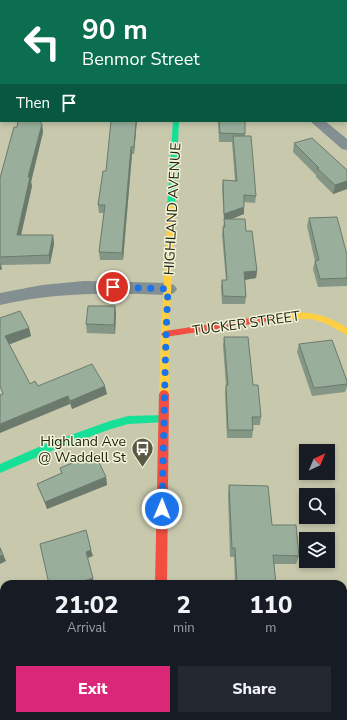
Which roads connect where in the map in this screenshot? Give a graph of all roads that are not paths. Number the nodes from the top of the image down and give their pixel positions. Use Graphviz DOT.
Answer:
graph roads {
  1 [pos="176,122"];
  2 [pos="318,122"];
  3 [pos="347,146"];
  4 [pos="168,289"];
  5 [pos="0,299"];
  6 [pos="347,332"];
  7 [pos="166,334"];
  8 [pos="164,420"];
  9 [pos="0,469"];
  10 [pos="160,580"];
  1 -- 4 [label="main road, HIGHLAND AVENUE"];
  2 -- 3 [label="street"];
  4 -- 5 [label="street"];
  4 -- 7 [label="main road, HIGHLAND AVENUE"];
  6 -- 7 [label="main road, TUCKER STREET"];
  7 -- 8 [label="main road, HIGHLAND AVENUE"];
  8 -- 9 [label="main road"];
  8 -- 10 [label="main road, HIGHLAND AVENUE"];
}
